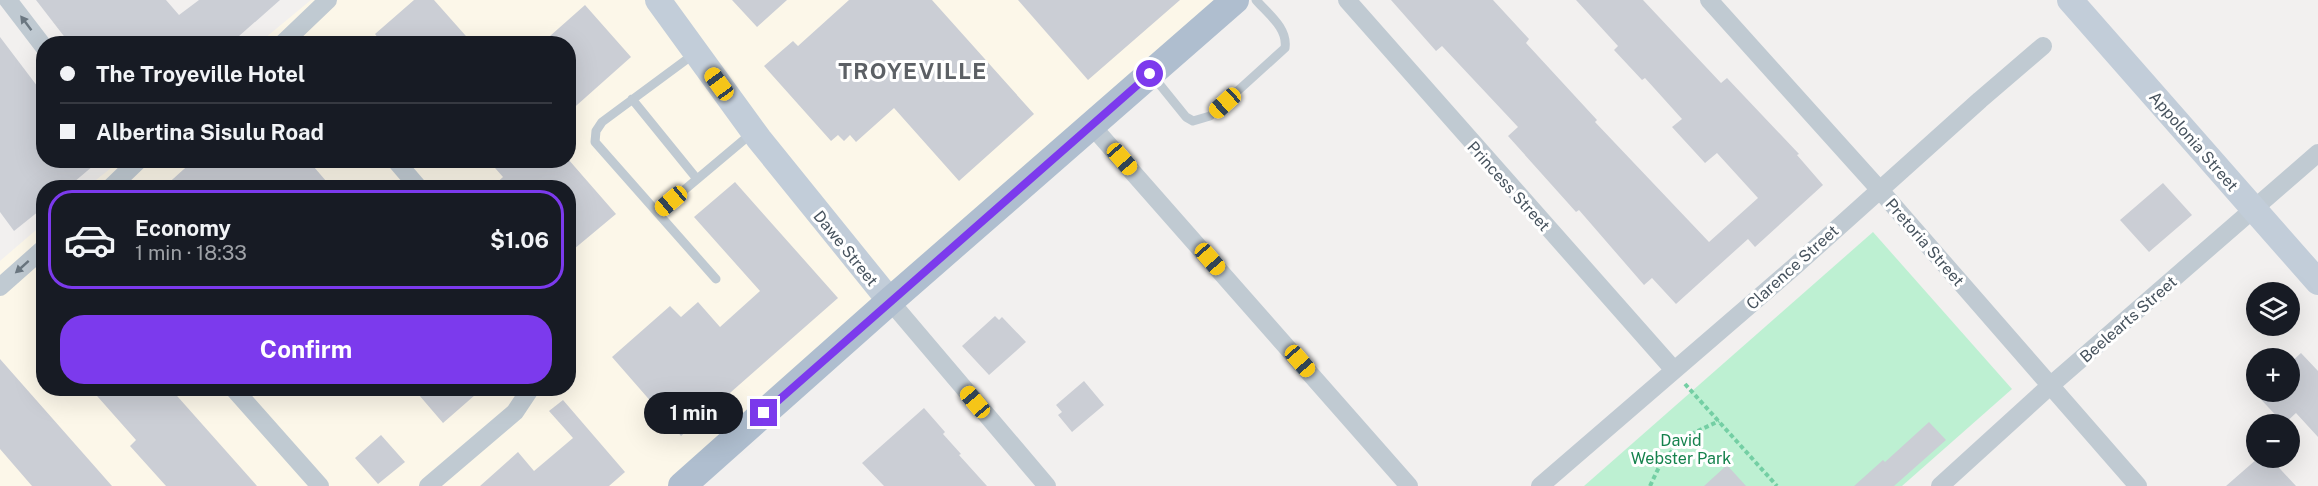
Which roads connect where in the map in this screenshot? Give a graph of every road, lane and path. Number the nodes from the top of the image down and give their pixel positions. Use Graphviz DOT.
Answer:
graph roads {
  1 [pos="8,0"];
  2 [pos="328,0"];
  3 [pos="658,0"];
  4 [pos="1236,0"];
  5 [pos="1256,0"];
  6 [pos="1347,0"];
  7 [pos="1709,0"];
  8 [pos="2070,0"];
  9 [pos="294,36"];
  10 [pos="36,37"];
  11 [pos="2043,46"];
  12 [pos="695,52"];
  13 [pos="1150,74"];
  14 [pos="632,99"];
  15 [pos="1092,126"];
  16 [pos="754,132"];
  17 [pos="2318,153"];
  18 [pos="128,168"];
  19 [pos="402,168"];
  20 [pos="697,179"];
  21 [pos="117,180"];
  22 [pos="412,180"];
  23 [pos="1879,189"];
  24 [pos="2255,209"];
  25 [pos="658,212"];
  26 [pos="36,255"];
  27 [pos="716,279"];
  28 [pos="2318,282"];
  29 [pos="0,287"];
  30 [pos="890,301"];
  31 [pos="1674,370"];
  32 [pos="2051,385"];
  33 [pos="240,396"];
  34 [pos="526,396"];
  35 [pos="1719,421"];
  36 [pos="320,486"];
  37 [pos="428,486"];
  38 [pos="681,486"];
  39 [pos="1047,486"];
  40 [pos="1410,486"];
  41 [pos="1540,486"];
  42 [pos="1650,486"];
  43 [pos="1777,486"];
  44 [pos="1940,486"];
  45 [pos="2138,486"];
  10 -- 1 [label="street, one-way"];
  2 -- 9 [label="street"];
  3 -- 12 [label="street, Dawe Street"];
  4 -- 13 [label="main road"];
  5 -- 13 [label="lane"];
  6 -- 31 [label="street, Princess Street"];
  7 -- 23 [label="street, Pretoria Street"];
  8 -- 24 [label="street, Appolonia Street"];
  11 -- 23 [label="street, Clarence Street"];
  12 -- 14 [label="lane"];
  12 -- 16 [label="street, Dawe Street"];
  13 -- 15 [label="main road"];
  14 -- 20 [label="lane"];
  14 -- 25 [label="lane"];
  15 -- 30 [label="main road"];
  15 -- 40 [label="street"];
  16 -- 20 [label="lane"];
  16 -- 30 [label="street, Dawe Street"];
  17 -- 24 [label="street, Beelearts Street"];
  18 -- 21 [label="street"];
  19 -- 22 [label="street"];
  20 -- 25 [label="lane"];
  23 -- 31 [label="street, Clarence Street"];
  23 -- 32 [label="street, Pretoria Street"];
  24 -- 28 [label="street, Appolonia Street"];
  24 -- 32 [label="street, Beelearts Street"];
  25 -- 27 [label="lane"];
  26 -- 29 [label="street, one-way"];
  30 -- 38 [label="main road"];
  30 -- 39 [label="street, Dawe Street"];
  31 -- 35 [label="path"];
  31 -- 41 [label="street, Clarence Street"];
  32 -- 44 [label="street, Beelearts Street"];
  32 -- 45 [label="street, Pretoria Street"];
  33 -- 36 [label="street"];
  34 -- 37 [label="street"];
  35 -- 42 [label="path"];
  35 -- 43 [label="path"];
}
